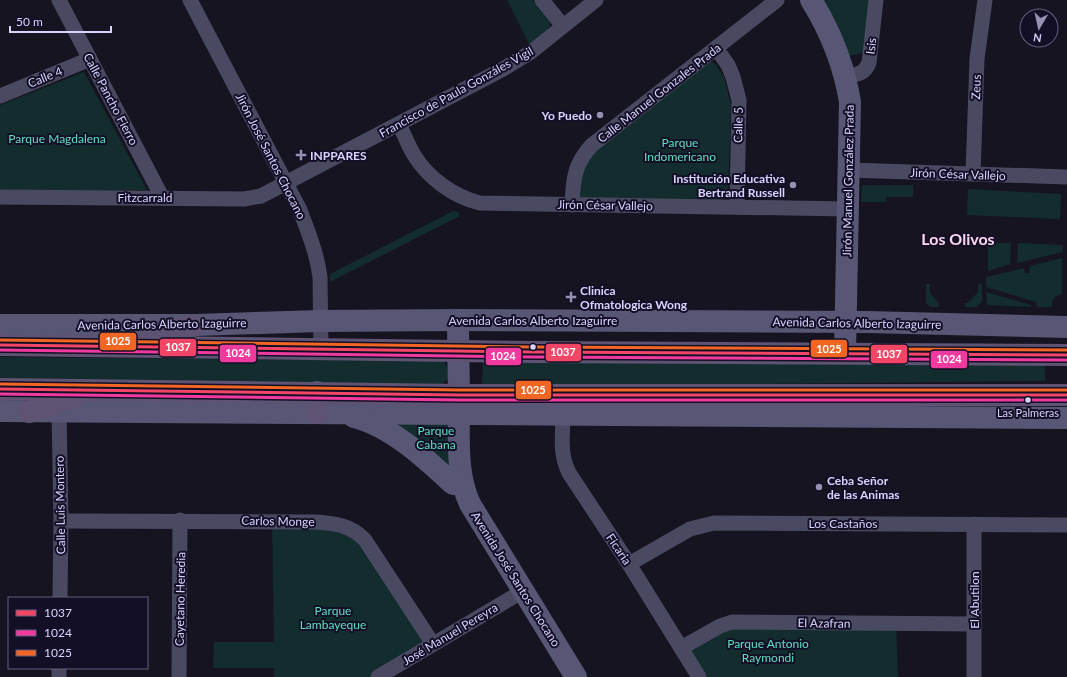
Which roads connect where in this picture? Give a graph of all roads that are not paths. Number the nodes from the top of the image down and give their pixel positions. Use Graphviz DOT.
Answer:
graph roads {
  1 [pos="59,0"];
  2 [pos="190,0"];
  3 [pos="542,0"];
  4 [pos="596,0"];
  5 [pos="777,0"];
  6 [pos="811,0"];
  7 [pos="876,0"];
  8 [pos="986,0"];
  9 [pos="563,26"];
  10 [pos="716,48"];
  11 [pos="90,59"];
  12 [pos="845,77"];
  13 [pos="0,96"];
  14 [pos="399,124"];
  15 [pos="849,170"];
  16 [pos="974,174"];
  17 [pos="1067,178"];
  18 [pos="286,183"];
  19 [pos="0,197"];
  20 [pos="162,197"];
  21 [pos="572,205"];
  22 [pos="737,207"];
  23 [pos="848,209"];
  24 [pos="320,320"];
  25 [pos="458,320"];
  26 [pos="846,322"];
  27 [pos="0,325"];
  28 [pos="196,325"];
  29 [pos="1067,326"];
  30 [pos="0,345"];
  31 [pos="92,347"];
  32 [pos="321,350"];
  33 [pos="458,351"];
  34 [pos="845,353"];
  35 [pos="1067,354"];
  36 [pos="0,390"];
  37 [pos="90,391"];
  38 [pos="1067,395"];
  39 [pos="459,405"];
  40 [pos="324,406"];
  41 [pos="0,411"];
  42 [pos="29,412"];
  43 [pos="59,412"];
  44 [pos="563,414"];
  45 [pos="1067,418"];
  46 [pos="461,479"];
  47 [pos="180,520"];
  48 [pos="61,521"];
  49 [pos="974,524"];
  50 [pos="1067,525"];
  51 [pos="630,564"];
  52 [pos="523,591"];
  53 [pos="60,597"];
  54 [pos="973,624"];
  55 [pos="433,644"];
  56 [pos="681,648"];
  57 [pos="179,677"];
  58 [pos="378,677"];
  59 [pos="576,677"];
  60 [pos="699,677"];
  61 [pos="974,677"];
  1 -- 11 [label="street, Calle Pancho Fierro"];
  2 -- 18 [label="street, Jirón José Santos Chocano"];
  3 -- 9 [label="street"];
  4 -- 9 [label="street, Francisco de Paula Gonzáles Vigil"];
  5 -- 10 [label="street, Calle Manuel Gonzales Prada"];
  6 -- 12 [label="street, Jirón Manuel González Prada"];
  7 -- 12 [label="street, Isis"];
  8 -- 16 [label="street, Zeus"];
  9 -- 14 [label="street, Francisco de Paula Gonzáles Vigil"];
  10 -- 21 [label="street, Calle Manuel Gonzales Prada"];
  10 -- 22 [label="street, Calle 5"];
  11 -- 13 [label="street, Calle 4"];
  11 -- 20 [label="street, Calle Pancho Fierro"];
  12 -- 15 [label="street, Jirón Manuel González Prada"];
  14 -- 18 [label="street, Francisco de Paula Gonzáles Vigil"];
  14 -- 21 [label="street, Jirón César Vallejo"];
  15 -- 16 [label="street, Jirón César Vallejo"];
  15 -- 23 [label="street, Jirón Manuel González Prada"];
  16 -- 17 [label="street, Jirón César Vallejo"];
  18 -- 20 [label="street, Fitzcarrald"];
  18 -- 24 [label="street, Jirón José Santos Chocano"];
  19 -- 20 [label="street, Fitzcarrald"];
  21 -- 22 [label="street, Jirón César Vallejo"];
  22 -- 23 [label="street, Jirón César Vallejo"];
  23 -- 26 [label="street, Jirón Manuel González Prada"];
  24 -- 25 [label="street, Avenida Carlos Alberto Izaguirre"];
  24 -- 28 [label="street, Avenida Carlos Alberto Izaguirre"];
  24 -- 32 [label="street, Jirón José Santos Chocano"];
  25 -- 26 [label="street, Avenida Carlos Alberto Izaguirre"];
  25 -- 33 [label="street, Avenida José Santos Chocano"];
  26 -- 29 [label="street, Avenida Carlos Alberto Izaguirre"];
  26 -- 34 [label="street, Jirón Manuel González Prada"];
  27 -- 28 [label="street, Avenida Carlos Alberto Izaguirre"];
  28 -- 31 [label="main road"];
  30 -- 31 [label="main road, Avenida Carlos Alberto Izaguirre"];
  31 -- 32 [label="main road, Avenida Carlos Alberto Izaguirre"];
  32 -- 33 [label="main road, Avenida Carlos Alberto Izaguirre"];
  33 -- 34 [label="main road, Avenida Carlos Alberto Izaguirre"];
  33 -- 39 [label="street, Avenida José Santos Chocano"];
  34 -- 35 [label="main road, Avenida Carlos Alberto Izaguirre"];
  36 -- 37 [label="main road"];
  37 -- 40 [label="main road"];
  37 -- 42 [label="main road"];
  38 -- 39 [label="main road"];
  39 -- 40 [label="main road"];
  39 -- 40 [label="street"];
  39 -- 44 [label="street"];
  39 -- 46 [label="street, Avenida José Santos Chocano"];
  40 -- 43 [label="street"];
  40 -- 46 [label="street"];
  41 -- 42 [label="street"];
  42 -- 43 [label="street"];
  43 -- 48 [label="street, Calle Luis Montero"];
  44 -- 45 [label="street"];
  44 -- 51 [label="street, Ficaria"];
  46 -- 52 [label="street, Avenida José Santos Chocano"];
  47 -- 48 [label="street, Carlos Monge"];
  47 -- 55 [label="street, Carlos Monge"];
  47 -- 57 [label="street, Cayetano Heredia"];
  48 -- 53 [label="street, Calle Luis Montero"];
  49 -- 50 [label="street, Los Castaños"];
  49 -- 51 [label="street, Los Castaños"];
  49 -- 54 [label="street, El Abutilon"];
  51 -- 56 [label="street, Ficaria"];
  52 -- 55 [label="street, José Manuel Pereyra"];
  52 -- 59 [label="street, Avenida José Santos Chocano"];
  54 -- 56 [label="street, El Azafran"];
  54 -- 61 [label="street, El Abutilon"];
  55 -- 58 [label="street, José Manuel Pereyra"];
  56 -- 60 [label="street, Ficaria"];
}
